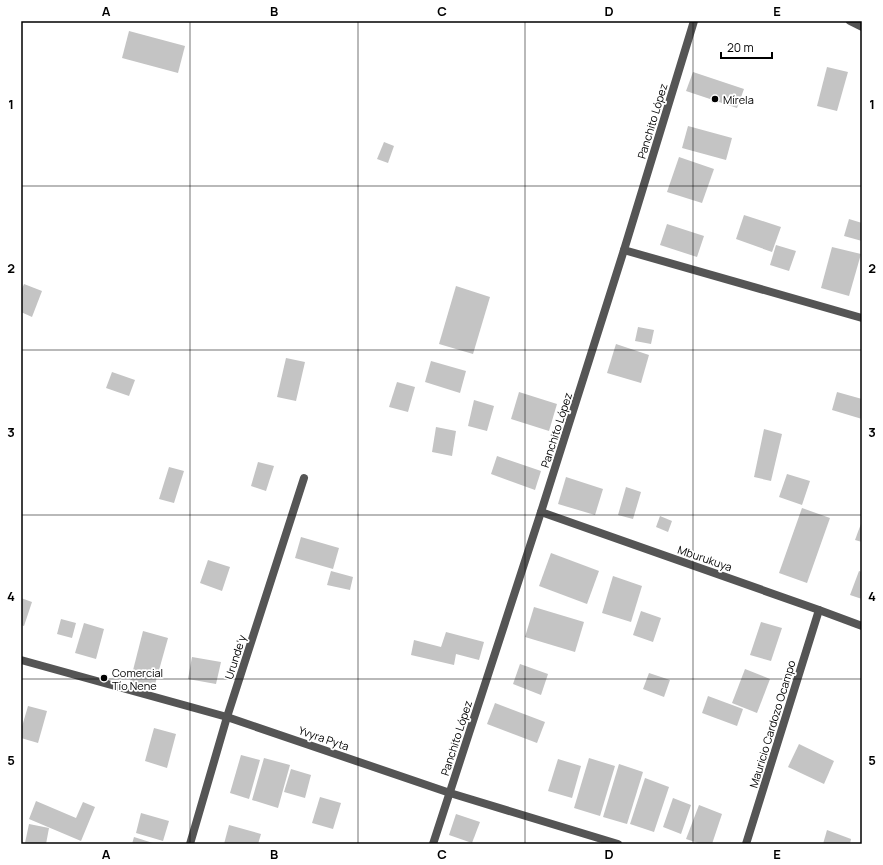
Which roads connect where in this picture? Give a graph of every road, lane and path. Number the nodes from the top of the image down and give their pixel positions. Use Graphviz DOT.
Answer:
graph roads {
  1 [pos="694,21"];
  2 [pos="850,21"];
  3 [pos="862,27"];
  4 [pos="624,250"];
  5 [pos="862,318"];
  6 [pos="304,478"];
  7 [pos="541,512"];
  8 [pos="819,610"];
  9 [pos="862,626"];
  10 [pos="21,660"];
  11 [pos="227,717"];
  12 [pos="450,793"];
  13 [pos="190,844"];
  14 [pos="433,844"];
  15 [pos="618,844"];
  16 [pos="746,844"];
  1 -- 4 [label="street, Panchito López"];
  2 -- 3 [label="street"];
  4 -- 5 [label="street"];
  4 -- 7 [label="street, Panchito López"];
  6 -- 11 [label="street, Urunde'y"];
  7 -- 8 [label="street, Mburukuya"];
  7 -- 12 [label="street, Panchito López"];
  8 -- 9 [label="street, Mburukuya"];
  8 -- 16 [label="street, Mauricio Cardozo Ocampo"];
  10 -- 11 [label="street, Yvyra Pyta"];
  11 -- 12 [label="street, Yvyra Pyta"];
  11 -- 13 [label="street, Urunde'y"];
  12 -- 14 [label="street, Panchito López"];
  12 -- 15 [label="street, Yvyra Pyta"];
}
